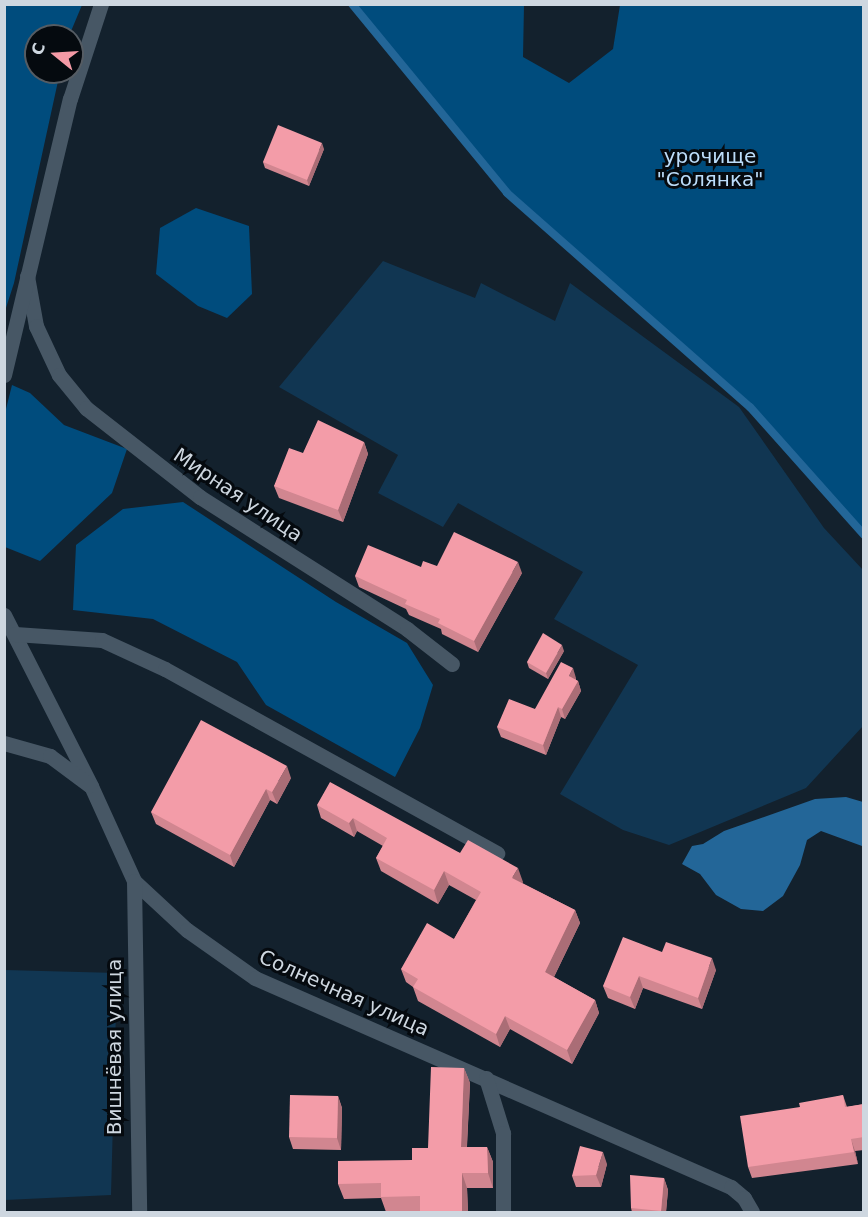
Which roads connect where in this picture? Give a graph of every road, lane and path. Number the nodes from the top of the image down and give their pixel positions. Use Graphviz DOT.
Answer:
graph roads {
  1 [pos="101,4"];
  2 [pos="27,276"];
  3 [pos="4,375"];
  4 [pos="4,615"];
  5 [pos="15,634"];
  6 [pos="452,664"];
  7 [pos="4,743"];
  8 [pos="92,786"];
  9 [pos="497,853"];
  10 [pos="134,881"];
  11 [pos="486,1078"];
  12 [pos="139,1212"];
  13 [pos="503,1212"];
  14 [pos="752,1212"];
  1 -- 2 [label="street"];
  2 -- 3 [label="street"];
  2 -- 6 [label="street, Мирная улица"];
  4 -- 5 [label="street, Солнечная улица"];
  5 -- 8 [label="street, Солнечная улица"];
  5 -- 9 [label="street"];
  7 -- 8 [label="street"];
  8 -- 10 [label="street, Солнечная улица"];
  10 -- 11 [label="street, Солнечная улица"];
  10 -- 12 [label="street, Вишнёвая улица"];
  11 -- 13 [label="street"];
  11 -- 14 [label="street, Солнечная улица"];
}
